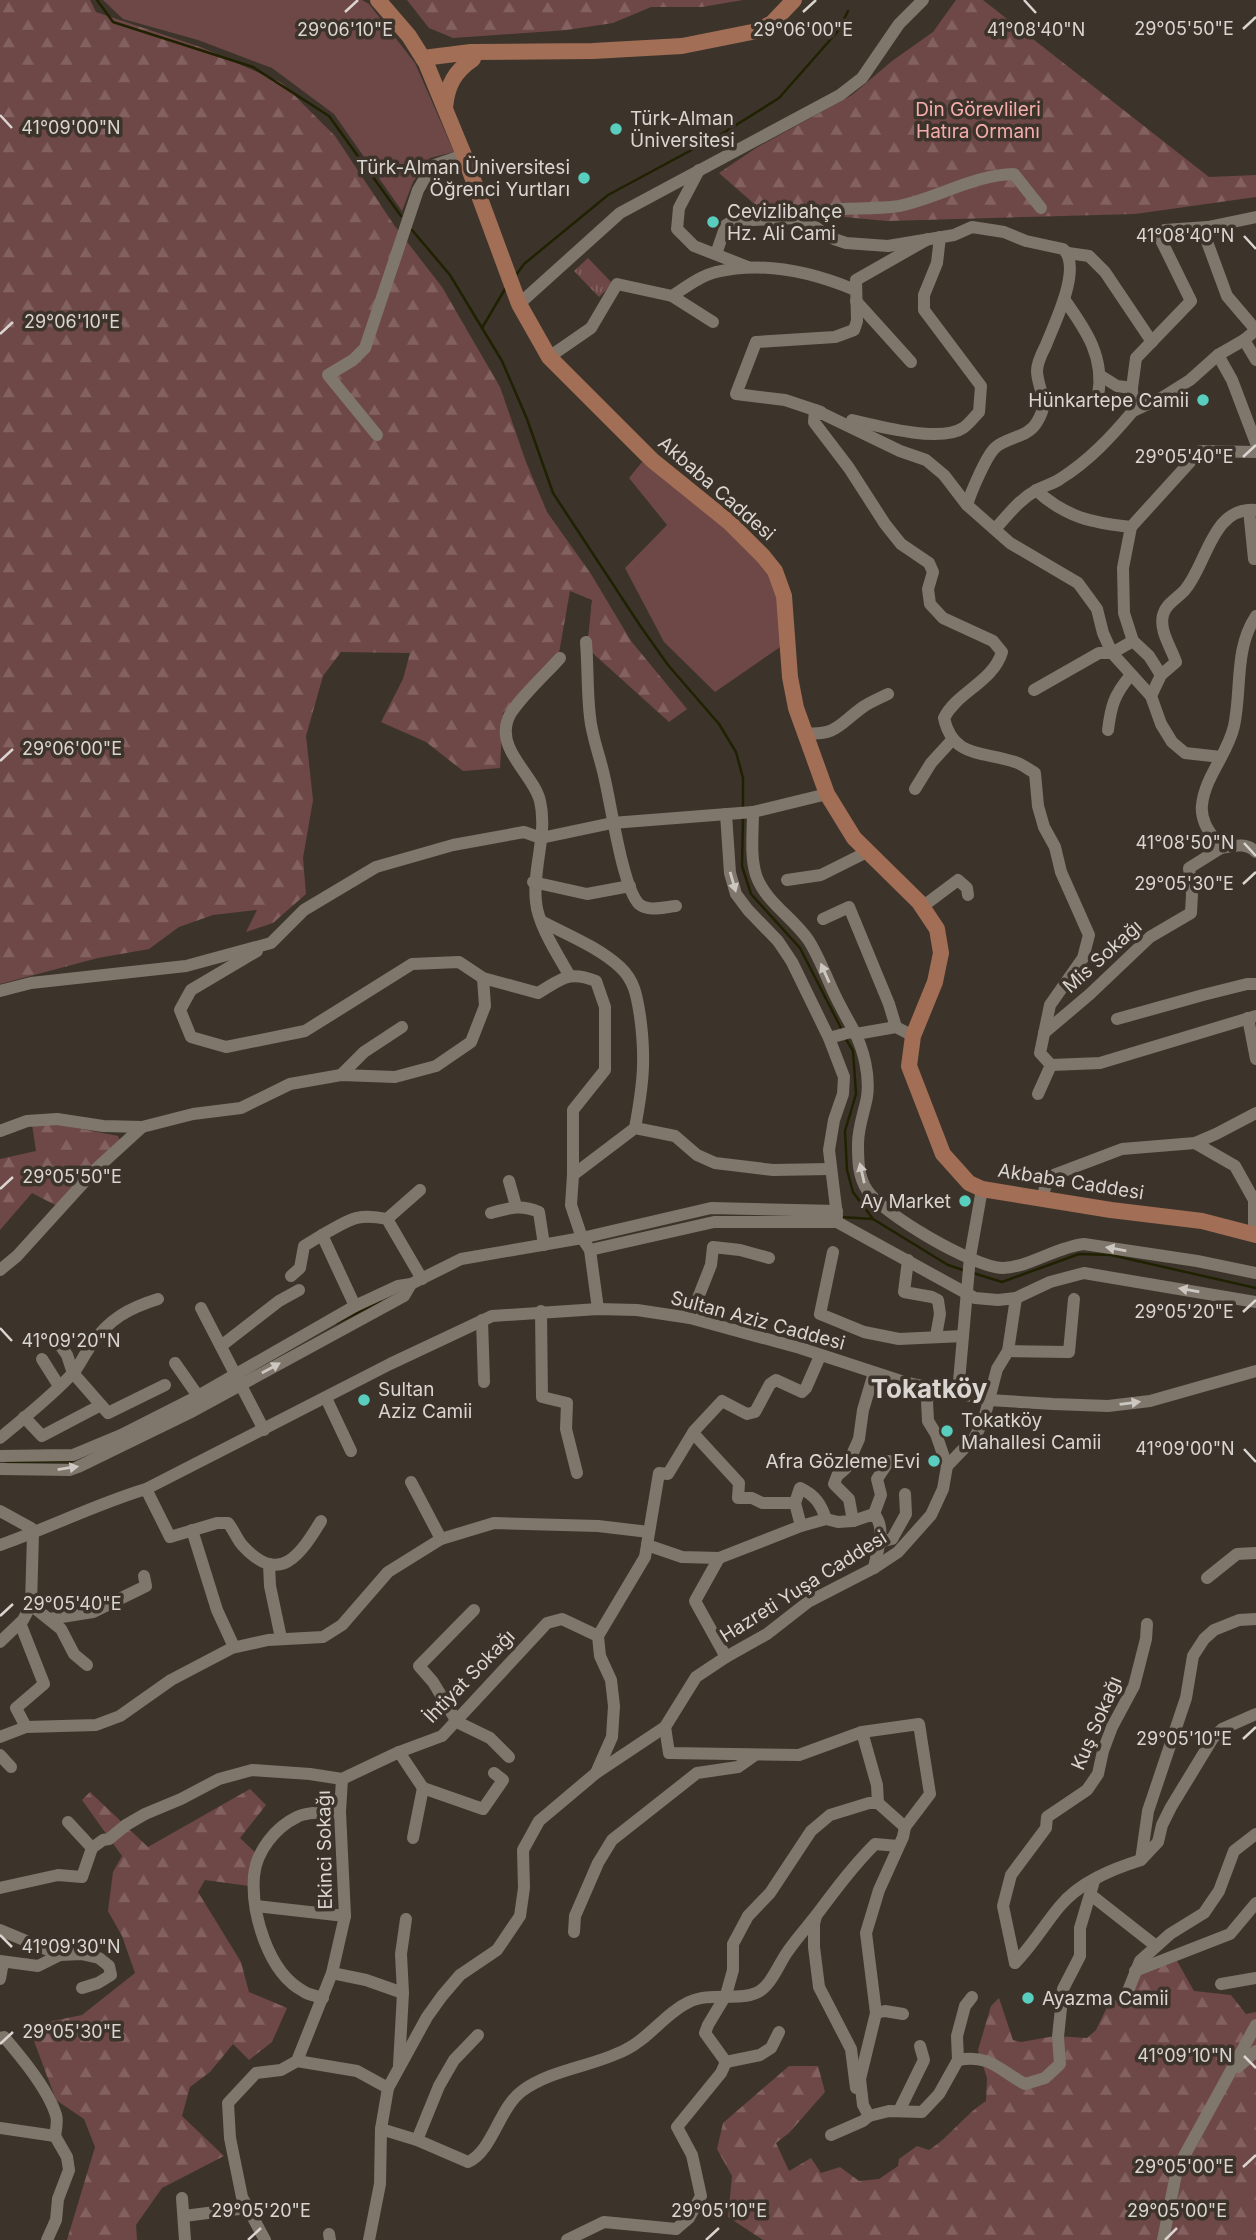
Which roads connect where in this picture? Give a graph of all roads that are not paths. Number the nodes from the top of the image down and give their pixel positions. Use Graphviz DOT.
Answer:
graph roads {
  1 [pos="378,0"];
  2 [pos="794,0"];
  3 [pos="923,0"];
  4 [pos="405,30"];
  5 [pos="472,56"];
  6 [pos="426,63"];
  7 [pos="445,110"];
  8 [pos="464,155"];
  9 [pos="699,170"];
  10 [pos="1041,208"];
  11 [pos="1256,217"];
  12 [pos="796,218"];
  13 [pos="1208,227"];
  14 [pos="934,238"];
  15 [pos="1068,253"];
  16 [pos="716,254"];
  17 [pos="751,269"];
  18 [pos="856,295"];
  19 [pos="672,296"];
  20 [pos="1064,299"];
  21 [pos="519,304"];
  22 [pos="713,321"];
  23 [pos="1256,330"];
  24 [pos="1244,341"];
  25 [pos="1152,342"];
  26 [pos="1218,355"];
  27 [pos="548,357"];
  28 [pos="1256,360"];
  29 [pos="911,362"];
  30 [pos="1101,376"];
  31 [pos="1132,388"];
  32 [pos="1098,396"];
  33 [pos="815,410"];
  34 [pos="1133,411"];
  35 [pos="377,435"];
  36 [pos="1256,443"];
  37 [pos="1256,452"];
  38 [pos="1036,490"];
  39 [pos="967,505"];
  40 [pos="1252,510"];
  41 [pos="1131,527"];
  42 [pos="995,529"];
  43 [pos="1254,559"];
  44 [pos="1255,622"];
  45 [pos="1133,641"];
  46 [pos="586,642"];
  47 [pos="1112,653"];
  48 [pos="560,658"];
  49 [pos="1161,675"];
  50 [pos="1130,676"];
  51 [pos="1034,690"];
  52 [pos="888,694"];
  53 [pos="1151,696"];
  54 [pos="1108,730"];
  55 [pos="804,733"];
  56 [pos="952,740"];
  57 [pos="1221,757"];
  58 [pos="915,789"];
  59 [pos="827,794"];
  60 [pos="750,812"];
  61 [pos="727,814"];
  62 [pos="612,823"];
  63 [pos="541,838"];
  64 [pos="1221,848"];
  65 [pos="867,852"];
  66 [pos="1256,852"];
  67 [pos="786,880"];
  68 [pos="534,882"];
  69 [pos="630,886"];
  70 [pos="968,895"];
  71 [pos="676,906"];
  72 [pos="922,906"];
  73 [pos="823,919"];
  74 [pos="541,921"];
  75 [pos="271,943"];
  76 [pos="569,975"];
  77 [pos="483,978"];
  78 [pos="1256,984"];
  79 [pos="0,991"];
  80 [pos="1252,1017"];
  81 [pos="1117,1019"];
  82 [pos="402,1027"];
  83 [pos="895,1027"];
  84 [pos="853,1033"];
  85 [pos="1043,1033"];
  86 [pos="913,1036"];
  87 [pos="831,1037"];
  88 [pos="1256,1059"];
  89 [pos="1051,1065"];
  90 [pos="341,1075"];
  91 [pos="1038,1094"];
  92 [pos="1256,1113"];
  93 [pos="142,1127"];
  94 [pos="635,1128"];
  95 [pos="0,1131"];
  96 [pos="1195,1143"];
  97 [pos="830,1168"];
  98 [pos="573,1175"];
  99 [pos="509,1181"];
  100 [pos="982,1189"];
  101 [pos="421,1190"];
  102 [pos="1042,1199"];
  103 [pos="516,1206"];
  104 [pos="491,1213"];
  105 [pos="837,1217"];
  106 [pos="387,1219"];
  107 [pos="714,1222"];
  108 [pos="322,1235"];
  109 [pos="1255,1235"];
  110 [pos="582,1238"];
  111 [pos="544,1245"];
  112 [pos="713,1247"];
  113 [pos="590,1250"];
  114 [pos="834,1252"];
  115 [pos="769,1258"];
  116 [pos="908,1260"];
  117 [pos="969,1260"];
  118 [pos="0,1270"];
  119 [pos="1256,1273"];
  120 [pos="291,1276"];
  121 [pos="417,1281"];
  122 [pos="299,1290"];
  123 [pos="968,1290"];
  124 [pos="1016,1298"];
  125 [pos="1074,1298"];
  126 [pos="158,1299"];
  127 [pos="1256,1302"];
  128 [pos="355,1306"];
  129 [pos="201,1308"];
  130 [pos="598,1309"];
  131 [pos="541,1311"];
  132 [pos="690,1318"];
  133 [pos="482,1320"];
  134 [pos="936,1336"];
  135 [pos="963,1336"];
  136 [pos="57,1341"];
  137 [pos="221,1346"];
  138 [pos="1008,1351"];
  139 [pos="820,1356"];
  140 [pos="42,1359"];
  141 [pos="175,1363"];
  142 [pos="1256,1371"];
  143 [pos="73,1373"];
  144 [pos="874,1373"];
  145 [pos="239,1379"];
  146 [pos="484,1382"];
  147 [pos="165,1384"];
  148 [pos="59,1386"];
  149 [pos="931,1388"];
  150 [pos="958,1393"];
  151 [pos="198,1396"];
  152 [pos="326,1398"];
  153 [pos="989,1399"];
  154 [pos="101,1405"];
  155 [pos="24,1417"];
  156 [pos="264,1430"];
  157 [pos="693,1433"];
  158 [pos="0,1438"];
  159 [pos="351,1451"];
  160 [pos="0,1456"];
  161 [pos="889,1461"];
  162 [pos="947,1466"];
  163 [pos="0,1469"];
  164 [pos="577,1473"];
  165 [pos="411,1482"];
  166 [pos="146,1489"];
  167 [pos="905,1494"];
  168 [pos="795,1503"];
  169 [pos="0,1511"];
  170 [pos="874,1514"];
  171 [pos="827,1520"];
  172 [pos="321,1521"];
  173 [pos="853,1521"];
  174 [pos="801,1526"];
  175 [pos="192,1530"];
  176 [pos="33,1534"];
  177 [pos="648,1538"];
  178 [pos="442,1539"];
  179 [pos="879,1542"];
  180 [pos="0,1545"];
  181 [pos="1256,1553"];
  182 [pos="719,1558"];
  183 [pos="268,1564"];
  184 [pos="874,1568"];
  185 [pos="144,1576"];
  186 [pos="1207,1578"];
  187 [pos="31,1605"];
  188 [pos="474,1610"];
  189 [pos="49,1619"];
  190 [pos="1256,1619"];
  191 [pos="20,1623"];
  192 [pos="1147,1623"];
  193 [pos="598,1636"];
  194 [pos="281,1638"];
  195 [pos="0,1642"];
  196 [pos="234,1647"];
  197 [pos="726,1657"];
  198 [pos="87,1665"];
  199 [pos="1255,1715"];
  200 [pos="457,1722"];
  201 [pos="26,1727"];
  202 [pos="665,1727"];
  203 [pos="862,1732"];
  204 [pos="0,1737"];
  205 [pos="399,1752"];
  206 [pos="0,1755"];
  207 [pos="755,1755"];
  208 [pos="509,1757"];
  209 [pos="11,1768"];
  210 [pos="494,1773"];
  211 [pos="596,1773"];
  212 [pos="342,1779"];
  213 [pos="423,1788"];
  214 [pos="878,1803"];
  215 [pos="340,1812"];
  216 [pos="68,1822"];
  217 [pos="905,1827"];
  218 [pos="1256,1834"];
  219 [pos="414,1838"];
  220 [pos="898,1846"];
  221 [pos="92,1848"];
  222 [pos="1141,1860"];
  223 [pos="1094,1881"];
  224 [pos="0,1888"];
  225 [pos="1091,1895"];
  226 [pos="1256,1903"];
  227 [pos="256,1906"];
  228 [pos="817,1915"];
  229 [pos="345,1916"];
  230 [pos="406,1919"];
  231 [pos="0,1930"];
  232 [pos="574,1932"];
  233 [pos="1156,1946"];
  234 [pos="60,1955"];
  235 [pos="2,1962"];
  236 [pos="1135,1971"];
  237 [pos="332,1973"];
  238 [pos="1256,1978"];
  239 [pos="0,1979"];
  240 [pos="1221,1983"];
  241 [pos="82,1988"];
  242 [pos="1128,1991"];
  243 [pos="403,1993"];
  244 [pos="726,1995"];
  245 [pos="972,1997"];
  246 [pos="323,1998"];
  247 [pos="876,2013"];
  248 [pos="903,2014"];
  249 [pos="1256,2025"];
  250 [pos="779,2032"];
  251 [pos="478,2035"];
  252 [pos="0,2038"];
  253 [pos="920,2046"];
  254 [pos="1254,2046"];
  255 [pos="958,2060"];
  256 [pos="297,2061"];
  257 [pos="726,2062"];
  258 [pos="398,2069"];
  259 [pos="388,2088"];
  260 [pos="866,2110"];
  261 [pos="899,2111"];
  262 [pos="0,2117"];
  263 [pos="2,2129"];
  264 [pos="380,2129"];
  265 [pos="831,2135"];
  266 [pos="55,2136"];
  267 [pos="417,2140"];
  268 [pos="182,2198"];
  269 [pos="247,2208"];
  270 [pos="184,2216"];
  271 [pos="678,2235"];
  272 [pos="47,2240"];
  273 [pos="185,2240"];
  274 [pos="265,2240"];
  275 [pos="369,2240"];
  276 [pos="567,2240"];
  277 [pos="1163,2240"];
  1 -- 4 [label="main road, Akbaba Caddesi"];
  2 -- 5 [label="main road"];
  3 -- 9 [label="street"];
  4 -- 5 [label="main road"];
  4 -- 6 [label="main road, Akbaba Caddesi"];
  5 -- 6 [label="main road"];
  5 -- 7 [label="main road"];
  6 -- 7 [label="main road, Akbaba Caddesi"];
  7 -- 8 [label="main road, Akbaba Caddesi"];
  8 -- 21 [label="main road, Akbaba Caddesi"];
  8 -- 35 [label="street"];
  9 -- 16 [label="street"];
  9 -- 21 [label="street"];
  10 -- 12 [label="street"];
  11 -- 13 [label="street"];
  12 -- 14 [label="street"];
  12 -- 16 [label="street"];
  13 -- 23 [label="street"];
  13 -- 25 [label="street"];
  14 -- 15 [label="street"];
  14 -- 18 [label="street"];
  14 -- 33 [label="street"];
  15 -- 20 [label="street"];
  15 -- 25 [label="street"];
  16 -- 17 [label="street"];
  17 -- 18 [label="street"];
  17 -- 19 [label="street"];
  18 -- 29 [label="street"];
  18 -- 33 [label="street"];
  19 -- 22 [label="street"];
  19 -- 27 [label="street"];
  20 -- 30 [label="street"];
  20 -- 39 [label="street"];
  21 -- 27 [label="main road, Akbaba Caddesi"];
  23 -- 24 [label="street"];
  24 -- 26 [label="street"];
  24 -- 28 [label="street"];
  25 -- 31 [label="street"];
  26 -- 34 [label="street"];
  26 -- 36 [label="street"];
  27 -- 55 [label="main road, Akbaba Caddesi"];
  30 -- 31 [label="street"];
  30 -- 32 [label="street"];
  31 -- 34 [label="street"];
  33 -- 39 [label="street"];
  33 -- 56 [label="street"];
  34 -- 38 [label="street"];
  37 -- 41 [label="street"];
  38 -- 41 [label="street"];
  38 -- 42 [label="street"];
  39 -- 42 [label="street"];
  40 -- 43 [label="street"];
  40 -- 49 [label="street"];
  41 -- 45 [label="street"];
  42 -- 47 [label="street"];
  44 -- 57 [label="street"];
  45 -- 47 [label="street"];
  45 -- 49 [label="street"];
  46 -- 62 [label="street"];
  47 -- 50 [label="street"];
  47 -- 51 [label="street"];
  48 -- 63 [label="street"];
  49 -- 53 [label="street"];
  50 -- 53 [label="street"];
  50 -- 54 [label="street"];
  52 -- 55 [label="street"];
  53 -- 57 [label="street"];
  55 -- 59 [label="main road, Akbaba Caddesi"];
  56 -- 58 [label="street"];
  56 -- 85 [label="street"];
  57 -- 64 [label="street"];
  59 -- 60 [label="street"];
  59 -- 65 [label="main road, Akbaba Caddesi"];
  60 -- 61 [label="street"];
  84 -- 60 [label="street, one-way"];
  61 -- 62 [label="street"];
  61 -- 87 [label="street, one-way"];
  62 -- 63 [label="street"];
  62 -- 69 [label="street"];
  63 -- 68 [label="street"];
  63 -- 75 [label="street"];
  64 -- 66 [label="street"];
  64 -- 85 [label="street, Mis Sokağı"];
  65 -- 67 [label="street"];
  65 -- 72 [label="main road, Akbaba Caddesi"];
  68 -- 69 [label="street"];
  68 -- 74 [label="street"];
  69 -- 71 [label="street"];
  70 -- 72 [label="street"];
  72 -- 86 [label="main road, Akbaba Caddesi"];
  73 -- 83 [label="street"];
  74 -- 76 [label="street"];
  74 -- 94 [label="street"];
  75 -- 77 [label="street"];
  75 -- 79 [label="street"];
  76 -- 77 [label="street"];
  76 -- 98 [label="street"];
  77 -- 90 [label="street"];
  78 -- 81 [label="street"];
  80 -- 88 [label="street"];
  80 -- 89 [label="street"];
  82 -- 90 [label="street"];
  83 -- 84 [label="street"];
  83 -- 86 [label="street"];
  84 -- 87 [label="street"];
  117 -- 84 [label="street, one-way"];
  85 -- 89 [label="street"];
  86 -- 100 [label="main road, Akbaba Caddesi"];
  87 -- 97 [label="street"];
  89 -- 91 [label="street"];
  90 -- 93 [label="street"];
  92 -- 96 [label="street"];
  93 -- 95 [label="street"];
  93 -- 118 [label="street"];
  94 -- 97 [label="street"];
  94 -- 98 [label="street"];
  96 -- 102 [label="street"];
  96 -- 109 [label="street"];
  97 -- 105 [label="street"];
  98 -- 110 [label="street"];
  99 -- 103 [label="street"];
  100 -- 102 [label="main road, Akbaba Caddesi"];
  100 -- 117 [label="street"];
  101 -- 106 [label="street"];
  102 -- 109 [label="main road, Akbaba Caddesi"];
  103 -- 104 [label="street"];
  103 -- 111 [label="street"];
  105 -- 107 [label="street"];
  105 -- 110 [label="street"];
  105 -- 116 [label="street"];
  106 -- 108 [label="street"];
  106 -- 121 [label="street"];
  107 -- 112 [label="street"];
  107 -- 113 [label="street"];
  108 -- 120 [label="street"];
  108 -- 128 [label="street"];
  110 -- 111 [label="street"];
  110 -- 113 [label="street"];
  111 -- 121 [label="street"];
  112 -- 115 [label="street"];
  112 -- 132 [label="street"];
  113 -- 130 [label="street"];
  114 -- 134 [label="street"];
  116 -- 123 [label="street"];
  116 -- 134 [label="street"];
  119 -- 117 [label="street, one-way"];
  117 -- 123 [label="street"];
  121 -- 128 [label="street"];
  145 -- 121 [label="street, one-way"];
  122 -- 137 [label="street"];
  123 -- 124 [label="street"];
  123 -- 135 [label="street"];
  127 -- 124 [label="street, one-way"];
  124 -- 138 [label="street"];
  125 -- 138 [label="street"];
  126 -- 143 [label="street"];
  128 -- 145 [label="street"];
  129 -- 137 [label="street"];
  130 -- 131 [label="street, Sultan Aziz Caddesi"];
  130 -- 132 [label="street, Sultan Aziz Caddesi"];
  131 -- 133 [label="street, Sultan Aziz Caddesi"];
  131 -- 164 [label="street"];
  132 -- 139 [label="street, Sultan Aziz Caddesi"];
  133 -- 146 [label="street"];
  133 -- 152 [label="street, Sultan Aziz Caddesi"];
  134 -- 135 [label="street"];
  135 -- 150 [label="street"];
  136 -- 143 [label="street"];
  137 -- 145 [label="street"];
  138 -- 153 [label="street"];
  139 -- 144 [label="street, Sultan Aziz Caddesi"];
  139 -- 157 [label="street"];
  140 -- 148 [label="street"];
  141 -- 151 [label="street"];
  153 -- 142 [label="street, Sultan Aziz Caddesi, one-way"];
  143 -- 148 [label="street"];
  143 -- 154 [label="street"];
  144 -- 149 [label="street, Sultan Aziz Caddesi"];
  144 -- 173 [label="street"];
  145 -- 151 [label="street"];
  145 -- 156 [label="street"];
  163 -- 145 [label="street, one-way"];
  147 -- 154 [label="street"];
  148 -- 155 [label="street"];
  149 -- 150 [label="street, Sultan Aziz Caddesi"];
  149 -- 162 [label="street"];
  150 -- 153 [label="street, Sultan Aziz Caddesi"];
  151 -- 160 [label="street"];
  152 -- 156 [label="street, Sultan Aziz Caddesi"];
  152 -- 159 [label="street"];
  153 -- 162 [label="street"];
  154 -- 155 [label="street"];
  155 -- 158 [label="street"];
  156 -- 166 [label="street, Sultan Aziz Caddesi"];
  157 -- 168 [label="street"];
  157 -- 177 [label="street"];
  161 -- 170 [label="street"];
  162 -- 184 [label="street, Hazreti Yuşa Caddesi"];
  165 -- 178 [label="street"];
  166 -- 175 [label="street"];
  166 -- 176 [label="street, Sultan Aziz Caddesi"];
  167 -- 179 [label="street"];
  168 -- 171 [label="street"];
  168 -- 174 [label="street"];
  169 -- 176 [label="street"];
  170 -- 173 [label="street"];
  170 -- 179 [label="street"];
  171 -- 173 [label="street"];
  171 -- 174 [label="street"];
  172 -- 183 [label="street"];
  174 -- 182 [label="street"];
  175 -- 183 [label="street"];
  175 -- 196 [label="street"];
  176 -- 180 [label="street, Sultan Aziz Caddesi"];
  176 -- 187 [label="street"];
  177 -- 178 [label="street"];
  177 -- 182 [label="street"];
  177 -- 193 [label="street"];
  178 -- 194 [label="street"];
  179 -- 184 [label="street"];
  181 -- 186 [label="street"];
  182 -- 197 [label="street"];
  183 -- 194 [label="street"];
  184 -- 197 [label="street, Hazreti Yuşa Caddesi"];
  185 -- 189 [label="street"];
  187 -- 189 [label="street"];
  187 -- 191 [label="street"];
  188 -- 200 [label="street"];
  189 -- 198 [label="street"];
  190 -- 222 [label="street"];
  191 -- 195 [label="street"];
  191 -- 201 [label="street"];
  192 -- 223 [label="street, Kuş Sokağı"];
  193 -- 200 [label="street, İhtiyat Sokağı"];
  193 -- 211 [label="street"];
  194 -- 196 [label="street"];
  196 -- 201 [label="street"];
  197 -- 202 [label="street, Hazreti Yuşa Caddesi"];
  199 -- 222 [label="street"];
  200 -- 205 [label="street, İhtiyat Sokağı"];
  200 -- 208 [label="street"];
  201 -- 204 [label="street"];
  202 -- 207 [label="street"];
  202 -- 211 [label="street, Hazreti Yuşa Caddesi"];
  203 -- 207 [label="street"];
  203 -- 214 [label="street"];
  203 -- 217 [label="street"];
  205 -- 212 [label="street, İhtiyat Sokağı"];
  205 -- 213 [label="street"];
  206 -- 209 [label="street"];
  207 -- 232 [label="street"];
  210 -- 213 [label="street"];
  211 -- 258 [label="street, Hazreti Yuşa Caddesi"];
  212 -- 215 [label="street, Ekinci Sokağı"];
  212 -- 221 [label="street"];
  213 -- 219 [label="street"];
  214 -- 217 [label="street"];
  214 -- 244 [label="street"];
  215 -- 227 [label="street"];
  215 -- 229 [label="street, Ekinci Sokağı"];
  216 -- 221 [label="street"];
  217 -- 220 [label="street"];
  218 -- 233 [label="street"];
  220 -- 228 [label="street"];
  220 -- 247 [label="street"];
  221 -- 224 [label="street"];
  222 -- 223 [label="street"];
  223 -- 225 [label="street"];
  225 -- 233 [label="street"];
  225 -- 255 [label="street"];
  226 -- 236 [label="street"];
  227 -- 229 [label="street"];
  227 -- 246 [label="street"];
  228 -- 244 [label="street"];
  228 -- 260 [label="street"];
  229 -- 237 [label="street, Ekinci Sokağı"];
  230 -- 243 [label="street"];
  231 -- 234 [label="street"];
  233 -- 236 [label="street"];
  234 -- 235 [label="street"];
  234 -- 241 [label="street"];
  235 -- 239 [label="street"];
  236 -- 242 [label="street"];
  237 -- 243 [label="street"];
  237 -- 246 [label="street, Ekinci Sokağı"];
  238 -- 240 [label="street"];
  243 -- 258 [label="street"];
  244 -- 257 [label="street"];
  244 -- 267 [label="street"];
  245 -- 255 [label="street"];
  246 -- 256 [label="street, Ekinci Sokağı"];
  247 -- 248 [label="street"];
  247 -- 260 [label="street"];
  249 -- 254 [label="street"];
  250 -- 257 [label="street"];
  251 -- 267 [label="street"];
  252 -- 266 [label="street"];
  253 -- 261 [label="street"];
  254 -- 277 [label="street"];
  255 -- 261 [label="street"];
  256 -- 259 [label="street"];
  256 -- 269 [label="street"];
  257 -- 271 [label="street"];
  258 -- 259 [label="street, Hazreti Yuşa Caddesi"];
  259 -- 264 [label="street, Hazreti Yuşa Caddesi"];
  260 -- 261 [label="street"];
  260 -- 265 [label="street"];
  262 -- 263 [label="street"];
  263 -- 266 [label="street"];
  264 -- 267 [label="street"];
  264 -- 275 [label="street, Hazreti Yuşa Caddesi"];
  266 -- 272 [label="street"];
  268 -- 270 [label="street"];
  269 -- 270 [label="street"];
  269 -- 274 [label="street"];
  270 -- 273 [label="street"];
  271 -- 276 [label="street"];
}
